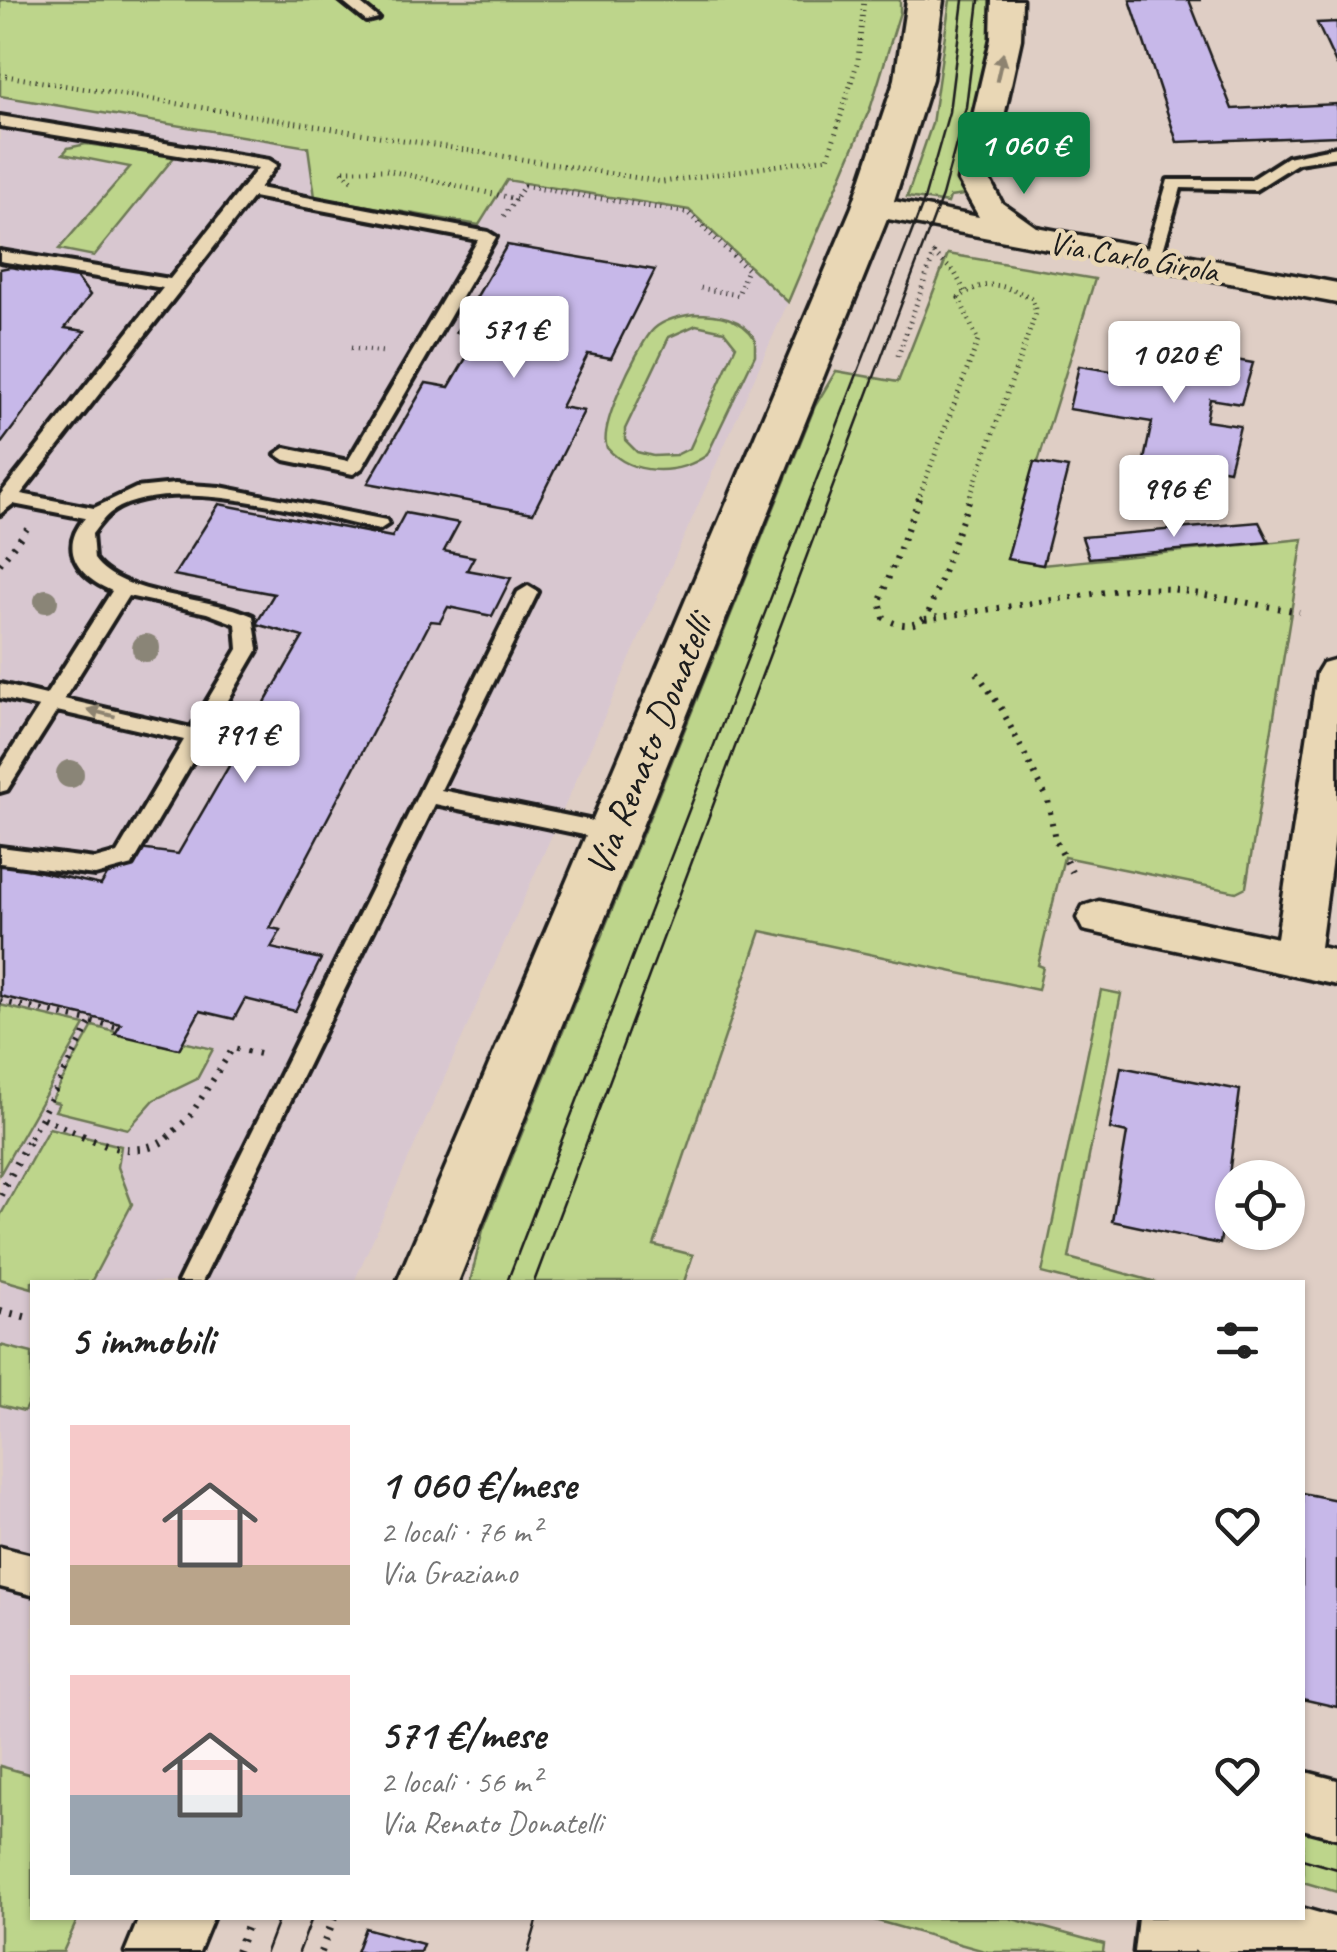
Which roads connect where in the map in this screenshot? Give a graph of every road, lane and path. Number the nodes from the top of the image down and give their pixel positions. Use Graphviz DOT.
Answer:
graph roads {
  1 [pos="347,0"];
  2 [pos="864,0"];
  3 [pos="925,0"];
  4 [pos="1007,0"];
  5 [pos="371,18"];
  6 [pos="0,74"];
  7 [pos="0,121"];
  8 [pos="1337,152"];
  9 [pos="368,188"];
  10 [pos="248,191"];
  11 [pos="516,200"];
  12 [pos="872,207"];
  13 [pos="490,208"];
  14 [pos="509,210"];
  15 [pos="488,237"];
  16 [pos="1031,239"];
  17 [pos="0,256"];
  18 [pos="1152,261"];
  19 [pos="174,285"];
  20 [pos="700,288"];
  21 [pos="964,292"];
  22 [pos="1337,293"];
  23 [pos="898,356"];
  24 [pos="285,454"];
  25 [pos="4,503"];
  26 [pos="96,514"];
  27 [pos="33,520"];
  28 [pos="379,524"];
  29 [pos="0,564"];
  30 [pos="124,587"];
  31 [pos="528,592"];
  32 [pos="1299,612"];
  33 [pos="926,619"];
  34 [pos="978,673"];
  35 [pos="1337,673"];
  36 [pos="0,690"];
  37 [pos="56,702"];
  38 [pos="196,736"];
  39 [pos="0,785"];
  40 [pos="429,795"];
  41 [pos="613,833"];
  42 [pos="0,855"];
  43 [pos="1072,872"];
  44 [pos="1099,918"];
  45 [pos="1316,964"];
  46 [pos="0,1000"];
  47 [pos="92,1022"];
  48 [pos="115,1027"];
  49 [pos="298,1062"];
  50 [pos="44,1118"];
  51 [pos="0,1195"];
  52 [pos="191,1280"];
  53 [pos="428,1280"];
  54 [pos="0,1310"];
  55 [pos="30,1318"];
  56 [pos="0,1567"];
  57 [pos="30,1575"];
  58 [pos="1305,1801"];
  59 [pos="1337,1809"];
  60 [pos="175,1920"];
  61 [pos="249,1920"];
  62 [pos="333,1920"];
  63 [pos="1168,1920"];
  64 [pos="1212,1920"];
  65 [pos="162,1952"];
  66 [pos="237,1952"];
  67 [pos="321,1952"];
  68 [pos="1164,1952"];
  69 [pos="1329,1952"];
  1 -- 5 [label="lane"];
  2 -- 6 [label="path"];
  3 -- 12 [label="main road, Via Renato Donatelli"];
  16 -- 4 [label="street, one-way"];
  7 -- 10 [label="lane"];
  8 -- 18 [label="lane"];
  9 -- 11 [label="path"];
  10 -- 15 [label="lane"];
  10 -- 19 [label="lane"];
  11 -- 14 [label="path"];
  11 -- 20 [label="path"];
  12 -- 16 [label="street, Via Carlo Girola"];
  12 -- 41 [label="main road, Via Renato Donatelli"];
  13 -- 14 [label="path"];
  14 -- 15 [label="path"];
  15 -- 24 [label="lane"];
  16 -- 18 [label="street, Via Carlo Girola"];
  17 -- 19 [label="lane"];
  18 -- 22 [label="street, Via Carlo Girola"];
  19 -- 25 [label="lane"];
  21 -- 23 [label="path"];
  21 -- 33 [label="path"];
  21 -- 33 [label="path"];
  25 -- 26 [label="lane"];
  26 -- 28 [label="lane"];
  26 -- 30 [label="lane"];
  27 -- 29 [label="path"];
  30 -- 37 [label="lane"];
  30 -- 38 [label="lane"];
  31 -- 40 [label="lane"];
  32 -- 33 [label="path"];
  34 -- 43 [label="path"];
  35 -- 45 [label="street"];
  36 -- 37 [label="lane"];
  38 -- 37 [label="lane, one-way"];
  37 -- 39 [label="lane"];
  38 -- 42 [label="lane"];
  40 -- 41 [label="lane"];
  40 -- 49 [label="lane"];
  41 -- 53 [label="main road, Via Renato Donatelli"];
  44 -- 45 [label="street"];
  46 -- 47 [label="path"];
  47 -- 48 [label="path"];
  47 -- 50 [label="path"];
  49 -- 50 [label="path"];
  49 -- 52 [label="lane"];
  50 -- 51 [label="path"];
  54 -- 55 [label="path"];
  56 -- 57 [label="street"];
  58 -- 59 [label="street"];
  60 -- 65 [label="main road"];
  61 -- 66 [label="path"];
  62 -- 67 [label="path"];
  63 -- 68 [label="street"];
  64 -- 69 [label="main road"];
}
